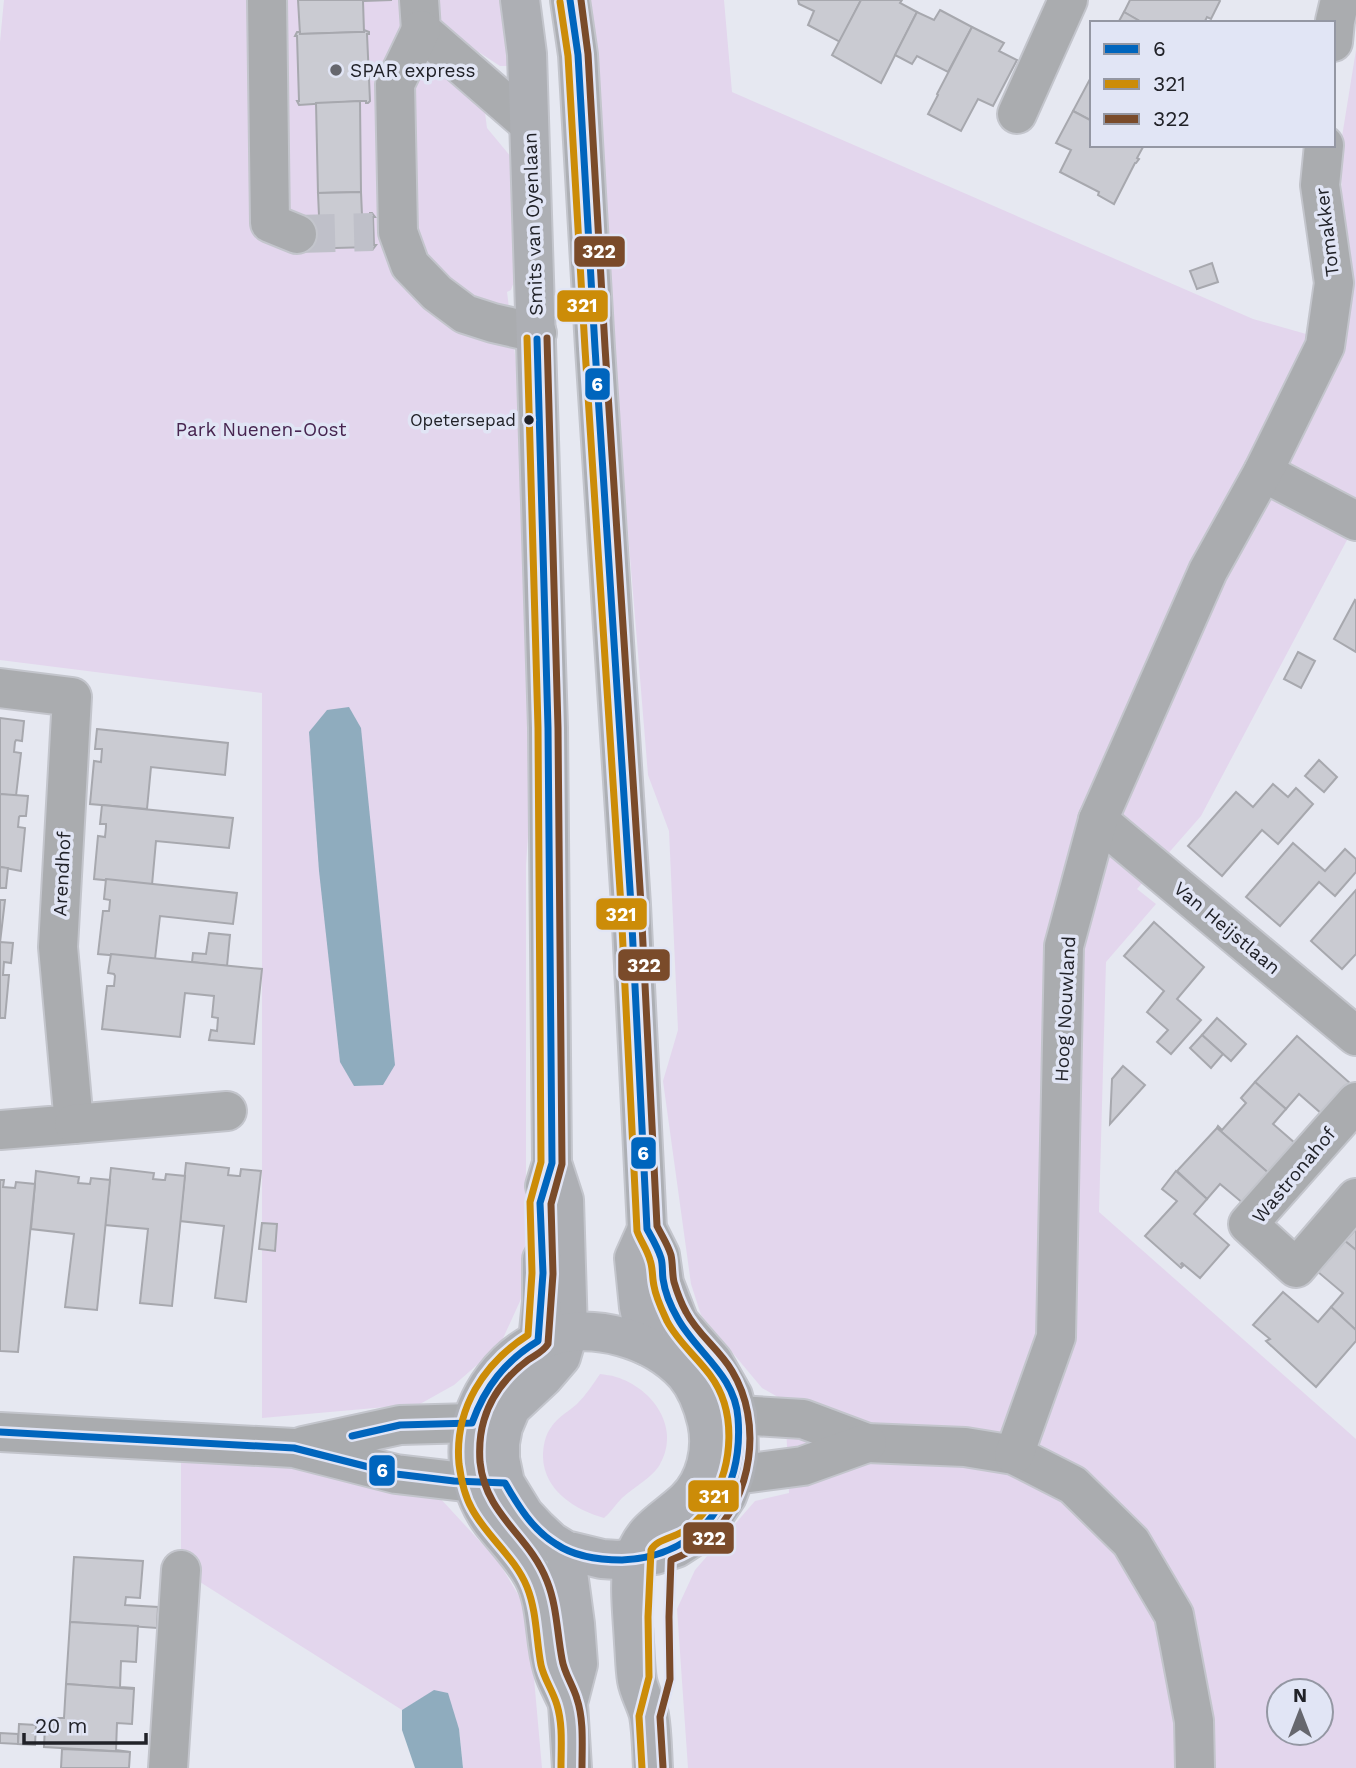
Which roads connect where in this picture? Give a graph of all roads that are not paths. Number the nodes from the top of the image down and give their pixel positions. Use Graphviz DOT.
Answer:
graph roads {
  1 [pos="267,0"];
  2 [pos="520,0"];
  3 [pos="570,0"];
  4 [pos="1340,0"];
  5 [pos="1067,1"];
  6 [pos="420,15"];
  7 [pos="1335,21"];
  8 [pos="1017,114"];
  9 [pos="529,124"];
  10 [pos="1324,147"];
  11 [pos="296,234"];
  12 [pos="537,333"];
  13 [pos="1263,472"];
  14 [pos="1356,520"];
  15 [pos="0,688"];
  16 [pos="1098,820"];
  17 [pos="1356,1036"];
  18 [pos="1356,1102"];
  19 [pos="227,1111"];
  20 [pos="74,1124"];
  21 [pos="0,1130"];
  22 [pos="1356,1198"];
  23 [pos="647,1230"];
  24 [pos="553,1337"];
  25 [pos="647,1346"];
  26 [pos="721,1413"];
  27 [pos="472,1423"];
  28 [pos="0,1432"];
  29 [pos="867,1443"];
  30 [pos="294,1448"];
  31 [pos="1014,1455"];
  32 [pos="735,1475"];
  33 [pos="489,1483"];
  34 [pos="565,1550"];
  35 [pos="648,1556"];
  36 [pos="181,1570"];
  37 [pos="568,1703"];
  38 [pos="168,1768"];
  39 [pos="572,1768"];
  40 [pos="653,1768"];
  41 [pos="1195,1768"];
  1 -- 11 [label="street"];
  2 -- 9 [label="main road, Smits van Oyenlaan"];
  3 -- 23 [label="main road"];
  4 -- 7 [label="street"];
  5 -- 8 [label="street"];
  6 -- 9 [label="street"];
  6 -- 12 [label="street"];
  9 -- 12 [label="main road, Smits van Oyenlaan"];
  10 -- 13 [label="street, Tomakker"];
  12 -- 24 [label="main road, Smits van Oyenlaan"];
  13 -- 14 [label="street"];
  13 -- 16 [label="street, Hoog Nouwland"];
  15 -- 20 [label="street, Arendhof"];
  16 -- 17 [label="street, Van Heijstlaan"];
  16 -- 31 [label="street, Hoog Nouwland"];
  18 -- 22 [label="street, Wastronahof"];
  19 -- 20 [label="street"];
  20 -- 21 [label="street"];
  23 -- 25 [label="main road"];
  23 -- 26 [label="main road"];
  24 -- 25 [label="main road"];
  24 -- 27 [label="main road"];
  24 -- 33 [label="main road"];
  25 -- 26 [label="main road"];
  26 -- 29 [label="street"];
  26 -- 32 [label="main road"];
  26 -- 35 [label="main road"];
  27 -- 30 [label="street"];
  27 -- 33 [label="main road"];
  28 -- 30 [label="street"];
  29 -- 31 [label="street"];
  29 -- 32 [label="street"];
  30 -- 33 [label="street"];
  31 -- 41 [label="street"];
  32 -- 35 [label="main road"];
  33 -- 34 [label="main road"];
  33 -- 37 [label="main road"];
  34 -- 35 [label="main road"];
  34 -- 37 [label="main road"];
  35 -- 40 [label="main road"];
  36 -- 38 [label="street"];
  37 -- 39 [label="main road"];
}
